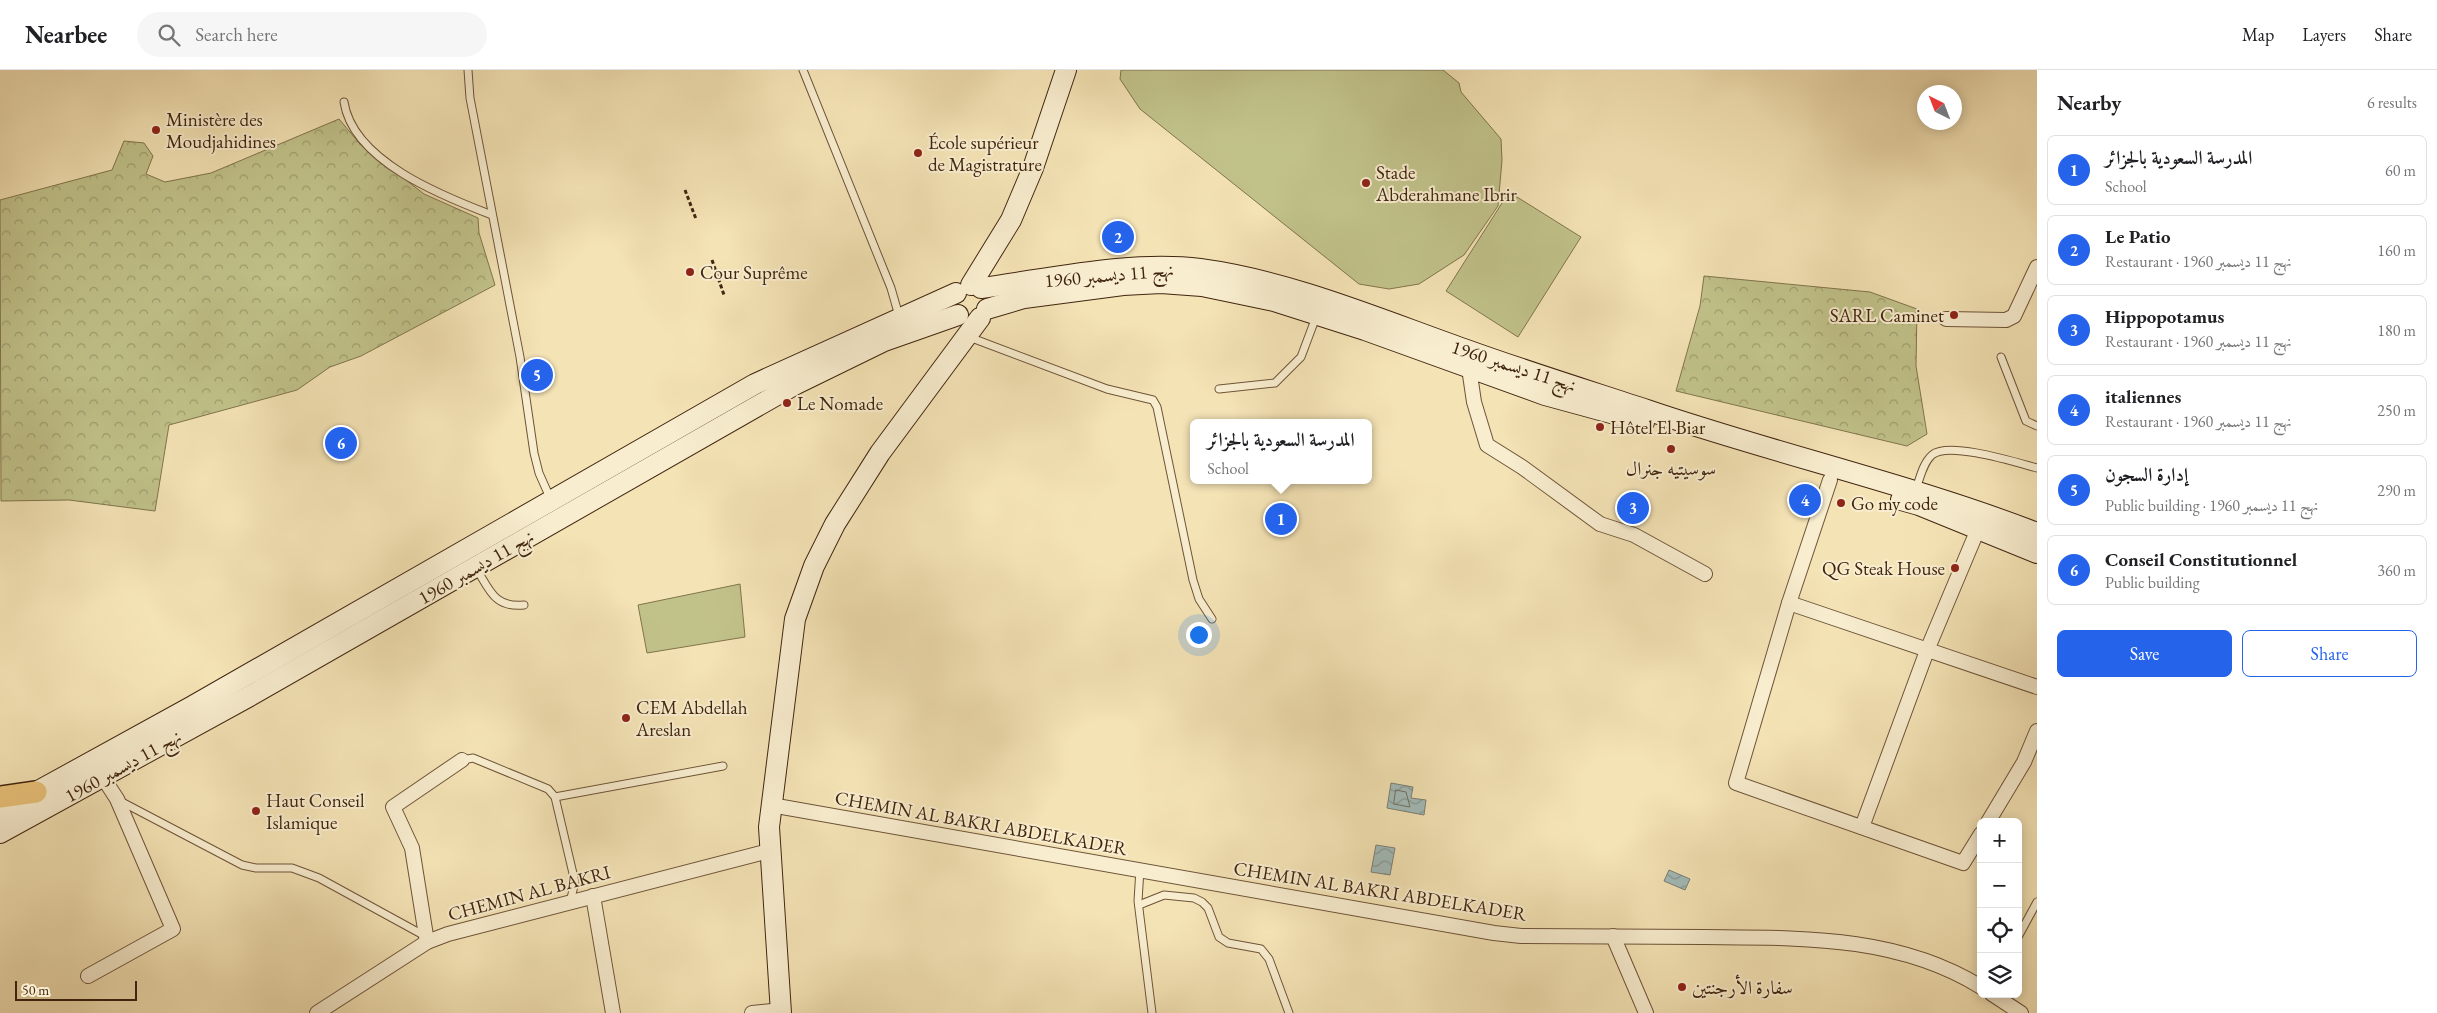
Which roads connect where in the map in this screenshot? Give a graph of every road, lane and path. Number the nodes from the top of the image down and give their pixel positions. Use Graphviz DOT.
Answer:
graph roads {
  1 [pos="468,70"];
  2 [pos="803,70"];
  3 [pos="1066,70"];
  4 [pos="344,102"];
  5 [pos="685,190"];
  6 [pos="492,214"];
  7 [pos="696,219"];
  8 [pos="712,260"];
  9 [pos="2037,268"];
  10 [pos="724,295"];
  11 [pos="975,301"];
  12 [pos="1317,314"];
  13 [pos="899,318"];
  14 [pos="1946,319"];
  15 [pos="967,336"];
  16 [pos="2001,357"];
  17 [pos="942,368"];
  18 [pos="1469,368"];
  19 [pos="1219,389"];
  20 [pos="2037,426"];
  21 [pos="2037,468"];
  22 [pos="1830,480"];
  23 [pos="1916,490"];
  24 [pos="552,503"];
  25 [pos="1978,529"];
  26 [pos="2037,533"];
  27 [pos="2037,553"];
  28 [pos="476,568"];
  29 [pos="1705,574"];
  30 [pos="1789,603"];
  31 [pos="524,605"];
  32 [pos="1212,618"];
  33 [pos="1928,648"];
  34 [pos="2037,687"];
  35 [pos="2037,731"];
  36 [pos="462,760"];
  37 [pos="723,766"];
  38 [pos="102,776"];
  39 [pos="36,792"];
  40 [pos="0,797"];
  41 [pos="556,797"];
  42 [pos="117,799"];
  43 [pos="771,805"];
  44 [pos="0,812"];
  45 [pos="1990,818"];
  46 [pos="1862,827"];
  47 [pos="0,833"];
  48 [pos="1977,840"];
  49 [pos="769,851"];
  50 [pos="1140,869"];
  51 [pos="592,896"];
  52 [pos="570,902"];
  53 [pos="2037,902"];
  54 [pos="1139,905"];
  55 [pos="2022,930"];
  56 [pos="1613,936"];
  57 [pos="426,939"];
  58 [pos="88,976"];
  59 [pos="1977,985"];
  60 [pos="1998,998"];
  61 [pos="781,1011"];
  62 [pos="316,1013"];
  63 [pos="613,1013"];
  64 [pos="752,1013"];
  65 [pos="1152,1013"];
  66 [pos="1289,1013"];
  67 [pos="1646,1013"];
  68 [pos="2021,1013"];
  1 -- 6 [label="lane"];
  2 -- 13 [label="lane"];
  3 -- 11 [label="main road"];
  4 -- 6 [label="lane"];
  5 -- 7 [label="path"];
  6 -- 24 [label="lane"];
  8 -- 10 [label="path"];
  9 -- 14 [label="street"];
  11 -- 12 [label="main road, نهج 11 ديسمبر 1960"];
  11 -- 13 [label="main road, نهج 11 ديسمبر 1960"];
  11 -- 15 [label="main road"];
  11 -- 17 [label="main road"];
  11 -- 23 [label="main road, نهج 11 ديسمبر 1960"];
  11 -- 28 [label="main road, نهج 11 ديسمبر 1960"];
  12 -- 18 [label="main road, نهج 11 ديسمبر 1960"];
  12 -- 19 [label="lane"];
  13 -- 24 [label="main road, نهج 11 ديسمبر 1960"];
  15 -- 17 [label="main road"];
  15 -- 32 [label="lane"];
  16 -- 20 [label="lane"];
  17 -- 43 [label="main road"];
  18 -- 22 [label="main road, نهج 11 ديسمبر 1960"];
  18 -- 29 [label="street"];
  21 -- 23 [label="lane"];
  22 -- 25 [label="main road, نهج 11 ديسمبر 1960"];
  22 -- 30 [label="street"];
  23 -- 26 [label="main road, نهج 11 ديسمبر 1960"];
  24 -- 39 [label="main road, نهج 11 ديسمبر 1960"];
  25 -- 27 [label="main road, نهج 11 ديسمبر 1960"];
  25 -- 33 [label="street"];
  28 -- 31 [label="lane"];
  28 -- 38 [label="main road, نهج 11 ديسمبر 1960"];
  30 -- 33 [label="street"];
  30 -- 46 [label="street"];
  33 -- 34 [label="street"];
  33 -- 46 [label="street"];
  35 -- 45 [label="street"];
  36 -- 41 [label="lane"];
  36 -- 57 [label="street"];
  37 -- 41 [label="lane"];
  38 -- 42 [label="street"];
  38 -- 47 [label="main road, نهج 11 ديسمبر 1960"];
  39 -- 40 [label="main road"];
  39 -- 44 [label="main road, نهج 11 ديسمبر 1960"];
  41 -- 52 [label="lane"];
  42 -- 57 [label="lane"];
  42 -- 58 [label="street"];
  43 -- 49 [label="main road"];
  43 -- 50 [label="street, CHEMIN AL BAKRI ABDELKADER"];
  46 -- 48 [label="street"];
  49 -- 51 [label="street, CHEMIN AL BAKRI"];
  49 -- 61 [label="main road"];
  50 -- 54 [label="lane"];
  50 -- 56 [label="street, CHEMIN AL BAKRI ABDELKADER"];
  51 -- 52 [label="street, CHEMIN AL BAKRI"];
  51 -- 63 [label="street"];
  52 -- 57 [label="street, CHEMIN AL BAKRI"];
  53 -- 55 [label="lane"];
  54 -- 65 [label="lane"];
  54 -- 66 [label="lane"];
  56 -- 59 [label="street, CHEMIN AL BAKRI ABDELKADER"];
  56 -- 67 [label="street"];
  57 -- 62 [label="street, CHEMIN AL BAKRI"];
  60 -- 68 [label="street"];
  61 -- 64 [label="street"];
}
